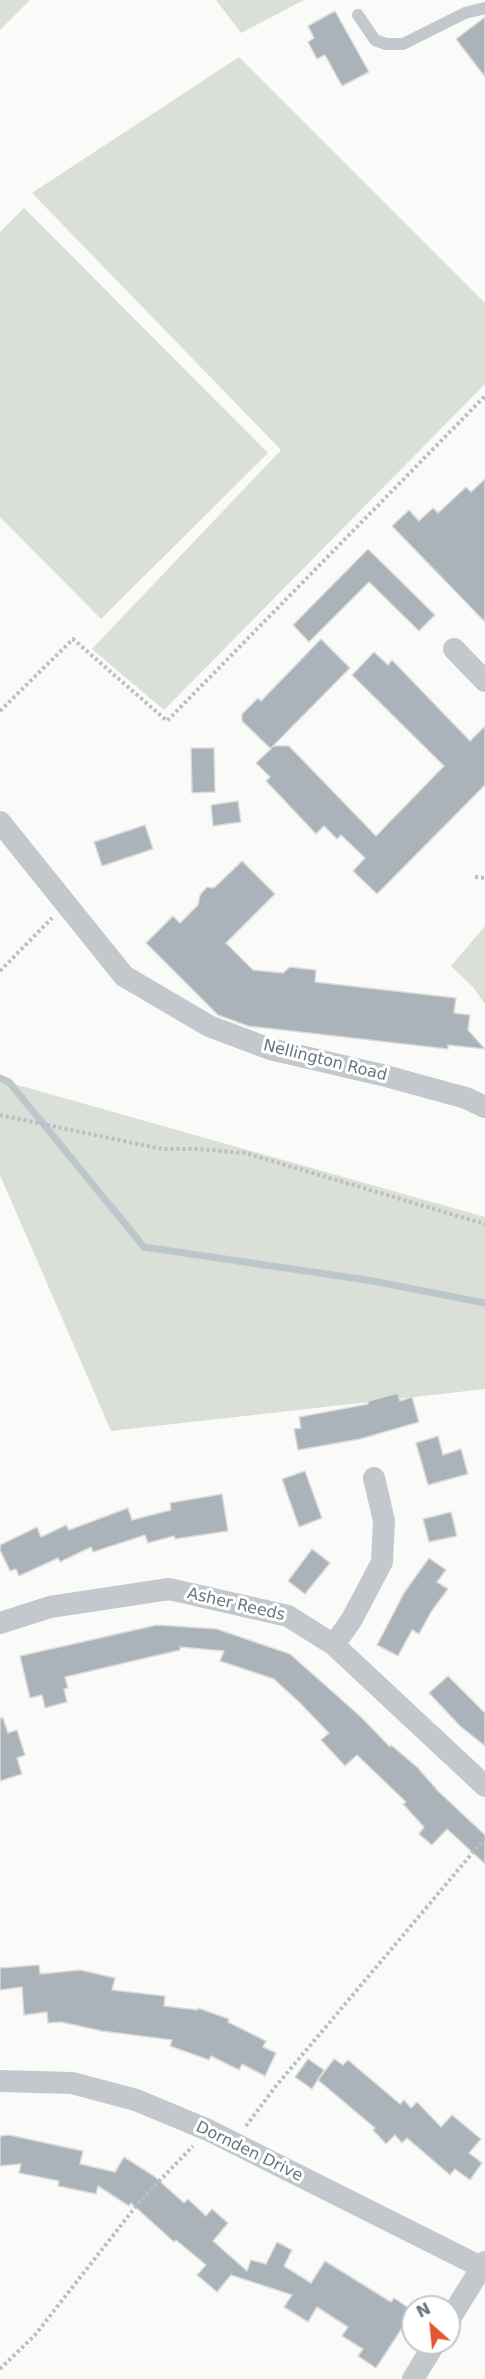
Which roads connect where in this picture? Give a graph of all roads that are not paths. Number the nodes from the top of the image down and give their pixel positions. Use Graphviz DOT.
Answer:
graph roads {
  1 [pos="485,8"];
  2 [pos="358,15"];
  3 [pos="453,649"];
  4 [pos="485,681"];
  5 [pos="0,822"];
  6 [pos="485,1107"];
  7 [pos="374,1478"];
  8 [pos="0,1623"];
  9 [pos="334,1645"];
  10 [pos="485,1786"];
  11 [pos="0,2081"];
  12 [pos="484,2266"];
  13 [pos="461,2301"];
  14 [pos="428,2355"];
  15 [pos="413,2379"];
  1 -- 2 [label="lane"];
  3 -- 4 [label="street"];
  5 -- 6 [label="street, Nellington Road"];
  7 -- 9 [label="street"];
  8 -- 9 [label="street, Asher Reeds"];
  9 -- 10 [label="street, Asher Reeds"];
  11 -- 12 [label="street, Dornden Drive"];
  12 -- 13 [label="street"];
  14 -- 15 [label="street"];
}
